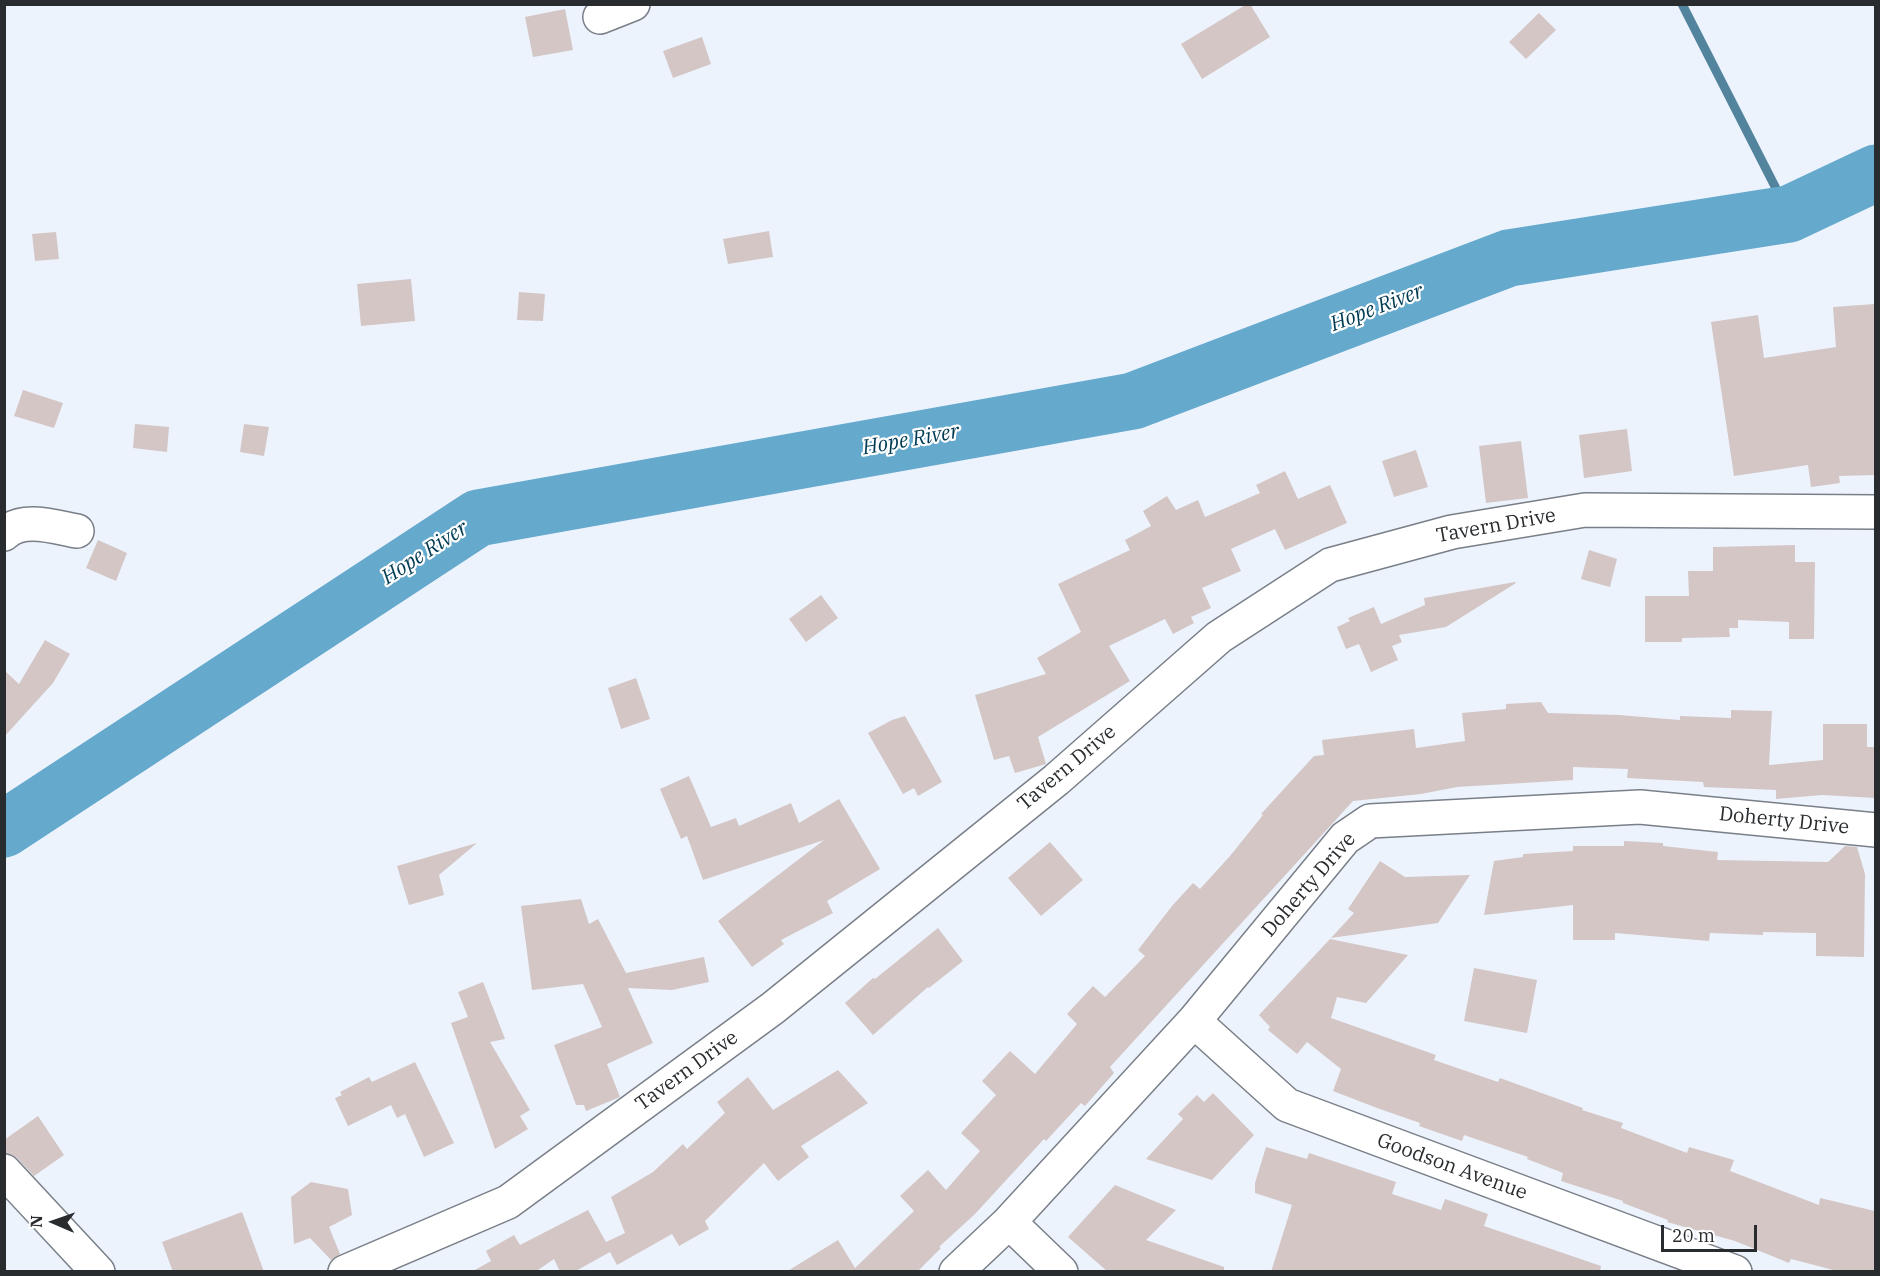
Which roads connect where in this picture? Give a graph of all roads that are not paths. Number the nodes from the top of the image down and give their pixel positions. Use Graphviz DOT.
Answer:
graph roads {
  1 [pos="633,4"];
  2 [pos="600,17"];
  3 [pos="1875,512"];
  4 [pos="77,531"];
  5 [pos="4,534"];
  6 [pos="1875,830"];
  7 [pos="1194,1021"];
  8 [pos="4,1170"];
  9 [pos="1009,1222"];
  10 [pos="98,1272"];
  11 [pos="345,1272"];
  12 [pos="956,1272"];
  13 [pos="1061,1272"];
  14 [pos="1735,1272"];
  1 -- 2 [label="street"];
  3 -- 11 [label="street, Tavern Drive"];
  4 -- 5 [label="street"];
  6 -- 7 [label="street, Doherty Drive"];
  7 -- 9 [label="street, Doherty Drive"];
  7 -- 14 [label="street, Goodson Avenue"];
  8 -- 10 [label="street"];
  9 -- 12 [label="street, Doherty Drive"];
  9 -- 13 [label="street"];
}
